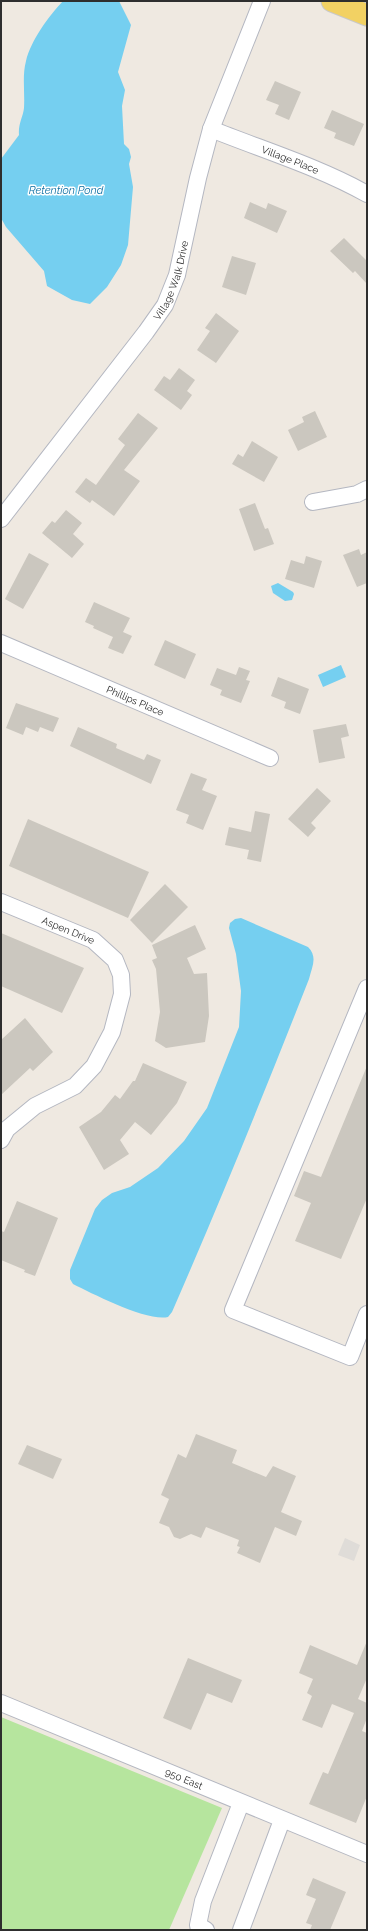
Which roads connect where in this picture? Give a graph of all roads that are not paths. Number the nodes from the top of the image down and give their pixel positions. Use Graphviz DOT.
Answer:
graph roads {
  1 [pos="262,1"];
  2 [pos="332,1"];
  3 [pos="367,15"];
  4 [pos="211,129"];
  5 [pos="367,194"];
  6 [pos="367,489"];
  7 [pos="313,502"];
  8 [pos="1,519"];
  9 [pos="1,643"];
  10 [pos="270,758"];
  11 [pos="1,902"];
  12 [pos="367,988"];
  13 [pos="360,1023"];
  14 [pos="1,1140"];
  15 [pos="367,1314"];
  16 [pos="1,1703"];
  17 [pos="241,1803"];
  18 [pos="282,1820"];
  19 [pos="367,1854"];
  20 [pos="206,1930"];
  21 [pos="241,1930"];
  1 -- 4 [label="street, Village Walk Drive"];
  2 -- 3 [label="main road"];
  4 -- 5 [label="street, Village Place"];
  4 -- 8 [label="street, Village Walk Drive"];
  6 -- 7 [label="street"];
  9 -- 10 [label="street, Phillips Place"];
  11 -- 14 [label="street, Aspen Drive"];
  12 -- 13 [label="street"];
  13 -- 15 [label="street"];
  16 -- 17 [label="street, 950 East"];
  17 -- 18 [label="street, 950 East"];
  17 -- 20 [label="street"];
  18 -- 19 [label="street, 950 East"];
  18 -- 21 [label="street"];
}
